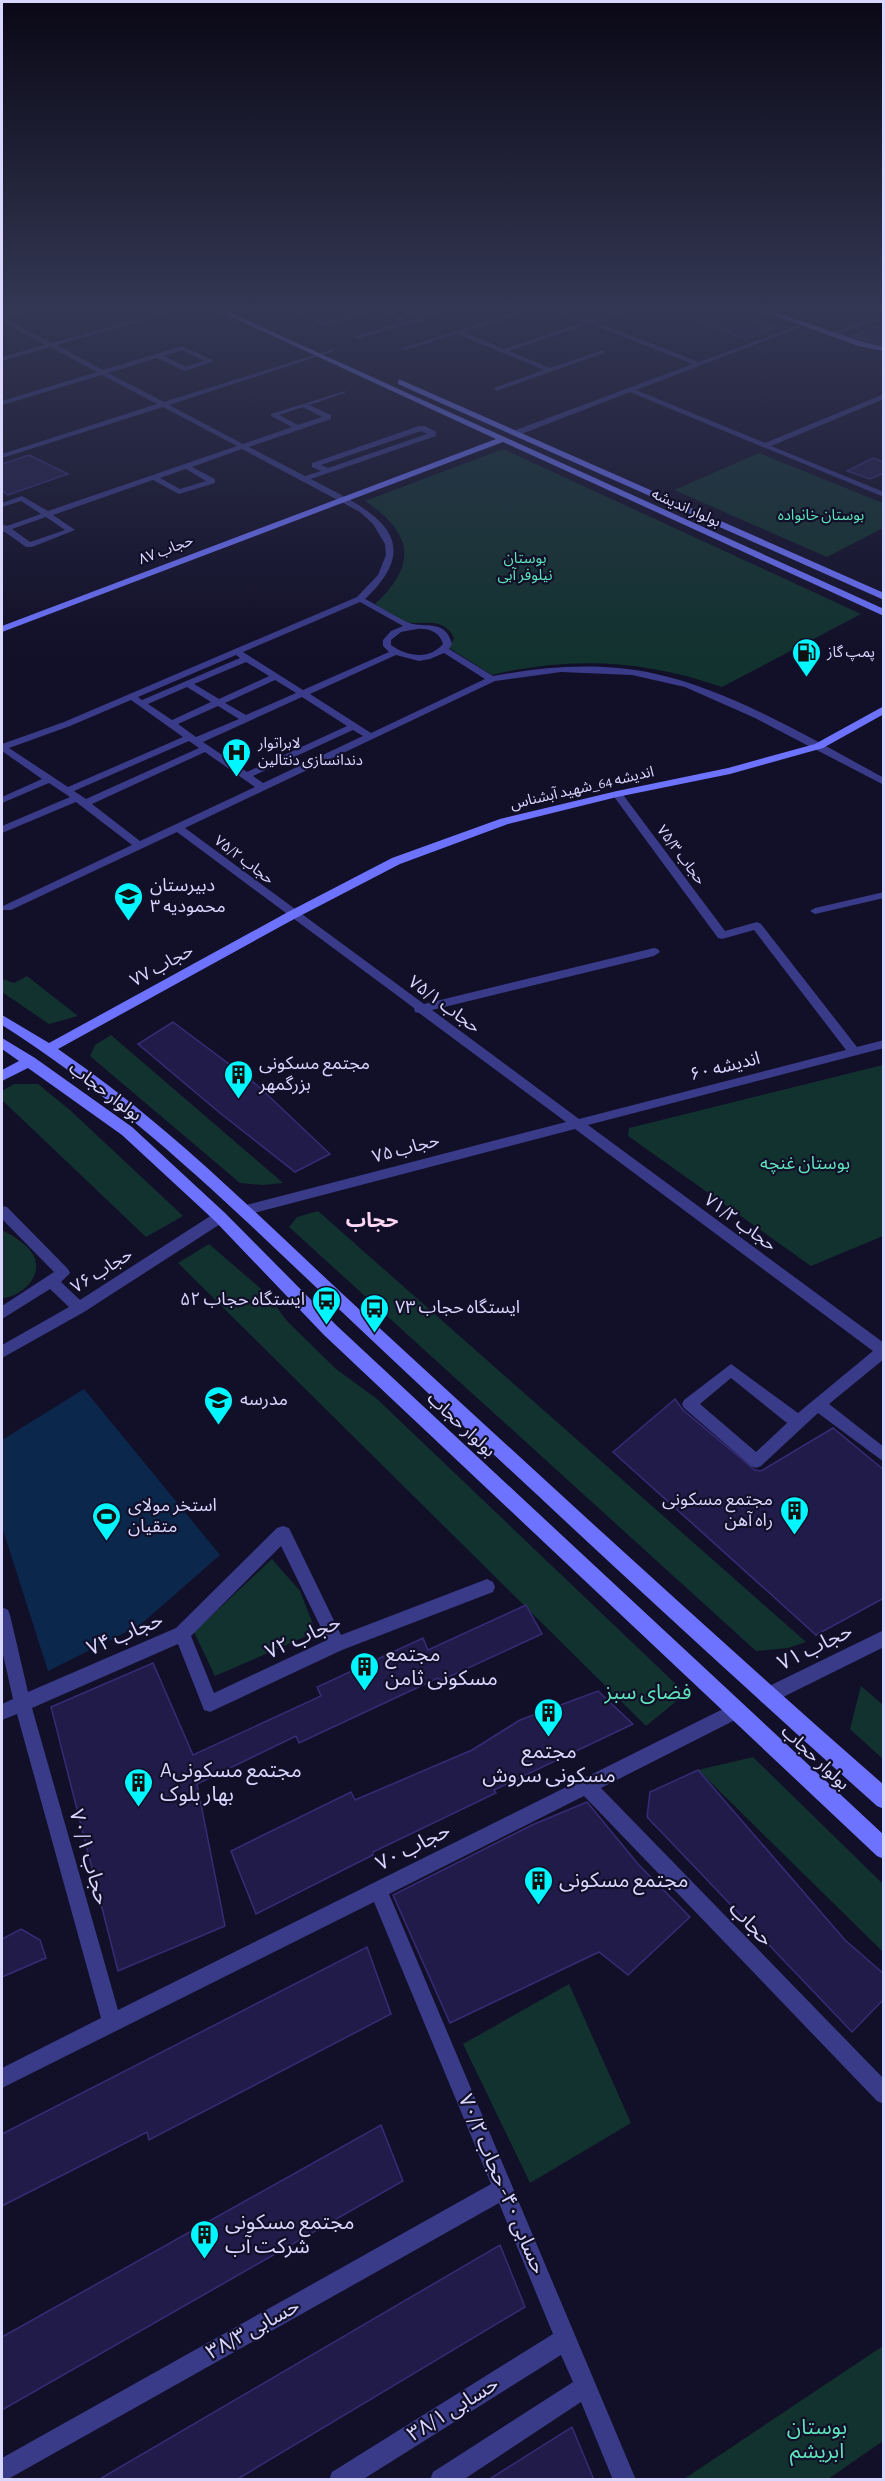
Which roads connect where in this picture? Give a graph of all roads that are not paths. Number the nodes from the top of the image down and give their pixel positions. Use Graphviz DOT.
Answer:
graph roads {
  1 [pos="102,424"];
  2 [pos="197,424"];
  3 [pos="289,424"];
  4 [pos="309,424"];
  5 [pos="469,424"];
  6 [pos="495,424"];
  7 [pos="540,424"];
  8 [pos="711,424"];
  9 [pos="817,424"];
  10 [pos="297,428"];
  11 [pos="516,433"];
  12 [pos="502,440"];
  13 [pos="764,446"];
  14 [pos="242,447"];
  15 [pos="2,456"];
  16 [pos="186,466"];
  17 [pos="327,471"];
  18 [pos="153,477"];
  19 [pos="305,479"];
  20 [pos="884,495"];
  21 [pos="342,500"];
  22 [pos="2,505"];
  23 [pos="47,514"];
  24 [pos="2,528"];
  25 [pos="884,597"];
  26 [pos="360,599"];
  27 [pos="884,613"];
  28 [pos="411,627"];
  29 [pos="2,629"];
  30 [pos="445,650"];
  31 [pos="237,652"];
  32 [pos="394,652"];
  33 [pos="247,658"];
  34 [pos="276,676"];
  35 [pos="492,680"];
  36 [pos="188,684"];
  37 [pos="303,693"];
  38 [pos="132,696"];
  39 [pos="220,702"];
  40 [pos="142,704"];
  41 [pos="884,709"];
  42 [pos="246,719"];
  43 [pos="171,724"];
  44 [pos="354,726"];
  45 [pos="371,736"];
  46 [pos="193,739"];
  47 [pos="819,746"];
  48 [pos="2,747"];
  49 [pos="206,748"];
  50 [pos="15,756"];
  51 [pos="2,762"];
  52 [pos="102,776"];
  53 [pos="246,776"];
  54 [pos="50,779"];
  55 [pos="884,782"];
  56 [pos="119,788"];
  57 [pos="263,788"];
  58 [pos="617,794"];
  59 [pos="76,797"];
  60 [pos="2,800"];
  61 [pos="177,828"];
  62 [pos="2,830"];
  63 [pos="140,846"];
  64 [pos="884,895"];
  65 [pos="7,908"];
  66 [pos="815,911"];
  67 [pos="292,915"];
  68 [pos="654,952"];
  69 [pos="419,1009"];
  70 [pos="2,1019"];
  71 [pos="2,1043"];
  72 [pos="884,1044"];
  73 [pos="50,1048"];
  74 [pos="854,1052"];
  75 [pos="30,1061"];
  76 [pos="2,1077"];
  77 [pos="575,1124"];
  78 [pos="246,1210"];
  79 [pos="2,1211"];
  80 [pos="220,1217"];
  81 [pos="51,1281"];
  82 [pos="78,1308"];
  83 [pos="2,1313"];
  84 [pos="354,1314"];
  85 [pos="330,1330"];
  86 [pos="883,1351"];
  87 [pos="2,1352"];
  88 [pos="818,1404"];
  89 [pos="799,1423"];
  90 [pos="884,1456"];
  91 [pos="487,1587"];
  92 [pos="2,1615"];
  93 [pos="182,1634"];
  94 [pos="884,1638"];
  95 [pos="337,1644"];
  96 [pos="767,1696"];
  97 [pos="22,1703"];
  98 [pos="735,1711"];
  99 [pos="2,1712"];
  100 [pos="586,1785"];
  101 [pos="884,1799"];
  102 [pos="884,1849"];
  103 [pos="378,1890"];
  104 [pos="112,2023"];
  105 [pos="2,2078"];
  106 [pos="884,2094"];
  107 [pos="504,2188"];
  108 [pos="566,2339"];
  109 [pos="586,2386"];
  110 [pos="2,2470"];
  111 [pos="340,2480"];
  112 [pos="441,2480"];
  113 [pos="625,2480"];
  1 -- 15 [label="street"];
  2 -- 14 [label="street"];
  3 -- 10 [label="street"];
  4 -- 10 [label="street"];
  5 -- 12 [label="main road, بولوار اندیشه"];
  6 -- 11 [label="main road, بولوار اندیشه"];
  7 -- 11 [label="street"];
  8 -- 13 [label="street"];
  9 -- 13 [label="street"];
  10 -- 14 [label="street"];
  11 -- 25 [label="main road, بولوار اندیشه"];
  12 -- 21 [label="main road, حجاب ۸۷"];
  12 -- 27 [label="main road, بولوار اندیشه"];
  13 -- 20 [label="street"];
  14 -- 16 [label="street"];
  14 -- 19 [label="street"];
  16 -- 18 [label="street"];
  16 -- 18 [label="street"];
  17 -- 17 [label="street"];
  17 -- 19 [label="street"];
  18 -- 23 [label="street"];
  19 -- 21 [label="street"];
  21 -- 26 [label="street"];
  21 -- 29 [label="main road, حجاب ۸۷"];
  22 -- 23 [label="street"];
  23 -- 24 [label="street"];
  23 -- 24 [label="street"];
  26 -- 28 [label="street"];
  26 -- 31 [label="street"];
  28 -- 30 [label="street"];
  28 -- 32 [label="street"];
  30 -- 32 [label="street"];
  30 -- 35 [label="street"];
  31 -- 33 [label="street"];
  31 -- 38 [label="street"];
  32 -- 37 [label="street"];
  33 -- 34 [label="street"];
  33 -- 36 [label="street"];
  34 -- 37 [label="street"];
  34 -- 39 [label="street"];
  35 -- 45 [label="street"];
  35 -- 47 [label="street"];
  36 -- 39 [label="street"];
  36 -- 40 [label="street"];
  37 -- 42 [label="street"];
  37 -- 44 [label="street"];
  38 -- 40 [label="street"];
  38 -- 48 [label="street"];
  39 -- 42 [label="street"];
  39 -- 43 [label="street"];
  40 -- 43 [label="street"];
  41 -- 47 [label="main road, اندیشه 64_شهید آبشناس"];
  42 -- 46 [label="street"];
  43 -- 46 [label="street"];
  44 -- 45 [label="street"];
  44 -- 53 [label="street"];
  45 -- 57 [label="street"];
  46 -- 49 [label="street"];
  46 -- 52 [label="street"];
  47 -- 55 [label="street"];
  47 -- 58 [label="main road, اندیشه 64_شهید آبشناس"];
  48 -- 50 [label="street"];
  49 -- 53 [label="street"];
  49 -- 56 [label="street"];
  50 -- 51 [label="street"];
  50 -- 54 [label="street"];
  52 -- 56 [label="street"];
  52 -- 56 [label="street"];
  52 -- 59 [label="street"];
  53 -- 57 [label="street"];
  54 -- 59 [label="street"];
  54 -- 60 [label="street"];
  56 -- 59 [label="street"];
  57 -- 61 [label="street"];
  58 -- 67 [label="main road, اندیشه 64_شهید آبشناس"];
  58 -- 74 [label="street, حجاب ۷۵/۳"];
  59 -- 62 [label="street"];
  59 -- 63 [label="street"];
  61 -- 63 [label="street"];
  61 -- 67 [label="street, حجاب ۷۵/۲"];
  63 -- 65 [label="street"];
  64 -- 66 [label="street"];
  67 -- 69 [label="street, حجاب ۷۵/۱"];
  67 -- 73 [label="main road, حجاب ۷۷"];
  68 -- 69 [label="street"];
  69 -- 77 [label="street, حجاب ۷۵/۱"];
  70 -- 73 [label="main road, بولوار حجاب"];
  71 -- 75 [label="main road, بولوار حجاب"];
  72 -- 74 [label="street, اندیشه ۶۰"];
  73 -- 78 [label="main road, بولوار حجاب"];
  74 -- 77 [label="street, اندیشه ۶۰"];
  75 -- 76 [label="main road"];
  75 -- 80 [label="main road, بولوار حجاب"];
  77 -- 78 [label="street, حجاب ۷۵"];
  77 -- 86 [label="street, حجاب ۷۱/۲"];
  78 -- 84 [label="main road, بولوار حجاب"];
  79 -- 81 [label="street"];
  80 -- 82 [label="street, حجاب ۷۶"];
  80 -- 85 [label="main road, بولوار حجاب"];
  81 -- 82 [label="street"];
  81 -- 83 [label="street"];
  82 -- 87 [label="street, حجاب ۷۶"];
  84 -- 85 [label="main road"];
  84 -- 96 [label="main road, بولوار حجاب"];
  85 -- 98 [label="main road, بولوار حجاب"];
  86 -- 88 [label="street"];
  88 -- 89 [label="street"];
  88 -- 90 [label="street"];
  89 -- 89 [label="street"];
  91 -- 95 [label="street, حجاب ۷۲"];
  92 -- 97 [label="street, حجاب ۷۰/۱"];
  93 -- 95 [label="street, حجاب ۷۲"];
  93 -- 95 [label="street, حجاب ۷۴"];
  93 -- 97 [label="street, حجاب ۷۴"];
  94 -- 96 [label="street, حجاب ۷۱"];
  96 -- 101 [label="main road, بولوار حجاب"];
  97 -- 99 [label="street, حجاب ۷۴"];
  97 -- 104 [label="street, حجاب ۷۰/۱"];
  98 -- 100 [label="street, حجاب ۷۰"];
  98 -- 102 [label="main road, بولوار حجاب"];
  100 -- 103 [label="street, حجاب ۷۰"];
  100 -- 106 [label="street, حجاب"];
  103 -- 104 [label="street, حجاب ۷۰"];
  103 -- 107 [label="street, حسابی ۴۰- حجاب ۷۰/۲"];
  104 -- 105 [label="street, حجاب ۷۰"];
  107 -- 108 [label="street, حسابی ۴۰- حجاب ۷۰/۲"];
  107 -- 110 [label="street, حسابی ۳۸/۳"];
  108 -- 109 [label="street, حسابی ۴۰- حجاب ۷۰/۲"];
  108 -- 111 [label="street, حسابی ۳۸/۱"];
  109 -- 112 [label="street"];
  109 -- 113 [label="street, حسابی ۴۰- حجاب ۷۰/۲"];
}
